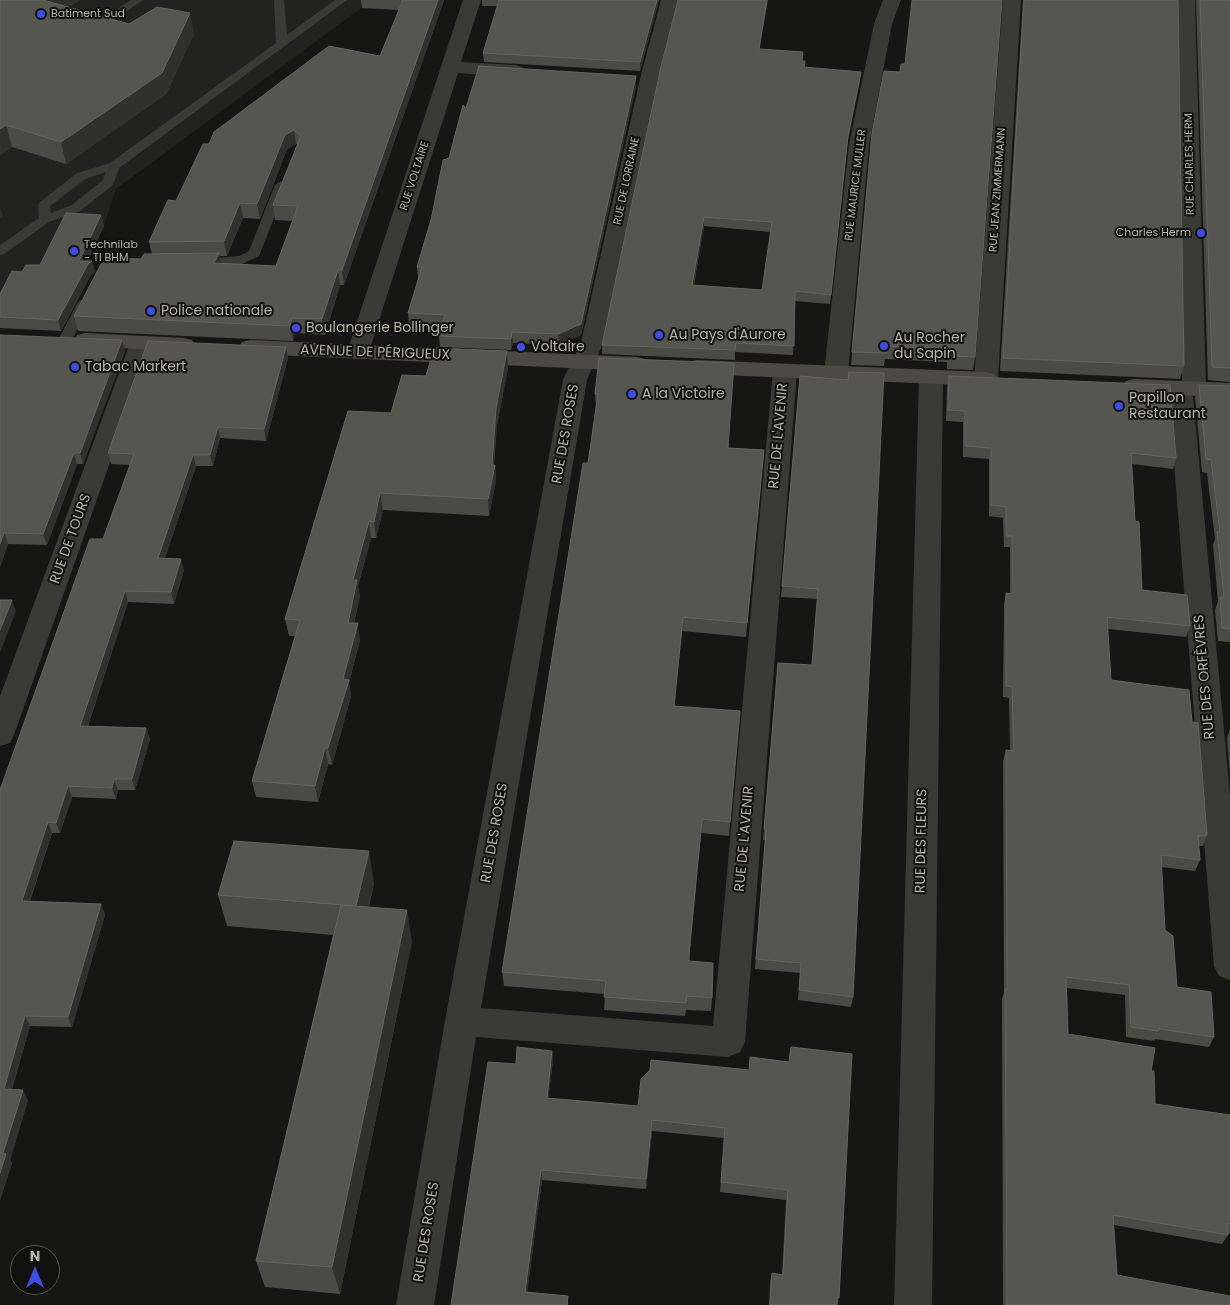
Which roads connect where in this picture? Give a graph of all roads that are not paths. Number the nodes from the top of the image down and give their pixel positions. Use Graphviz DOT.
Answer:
graph roads {
  1 [pos="138,0"];
  2 [pos="278,0"];
  3 [pos="342,0"];
  4 [pos="472,0"];
  5 [pos="670,0"];
  6 [pos="892,0"];
  7 [pos="1012,0"];
  8 [pos="1186,0"];
  9 [pos="94,29"];
  10 [pos="282,44"];
  11 [pos="450,67"];
  12 [pos="535,72"];
  13 [pos="114,166"];
  14 [pos="285,175"];
  15 [pos="45,219"];
  16 [pos="0,251"];
  17 [pos="188,263"];
  18 [pos="90,292"];
  19 [pos="56,339"];
  20 [pos="141,343"];
  21 [pos="358,352"];
  22 [pos="583,362"];
  23 [pos="785,371"];
  24 [pos="836,373"];
  25 [pos="931,377"];
  26 [pos="996,380"];
  27 [pos="1114,385"];
  28 [pos="1187,388"];
  29 [pos="1230,390"];
  30 [pos="0,735"];
  31 [pos="1230,966"];
  32 [pos="462,1021"];
  33 [pos="415,1305"];
  34 [pos="913,1305"];
  1 -- 9 [label="lane"];
  2 -- 10 [label="lane"];
  3 -- 10 [label="lane"];
  4 -- 11 [label="street, RUE VOLTAIRE"];
  5 -- 22 [label="street, RUE DE LORRAINE"];
  6 -- 24 [label="street, RUE MAURICE MULLER"];
  7 -- 26 [label="street, RUE JEAN ZIMMERMANN"];
  8 -- 28 [label="street, RUE CHARLES HERM"];
  10 -- 13 [label="lane"];
  11 -- 12 [label="street"];
  11 -- 21 [label="street, RUE VOLTAIRE"];
  13 -- 15 [label="lane"];
  13 -- 15 [label="lane"];
  14 -- 17 [label="lane"];
  15 -- 16 [label="lane"];
  18 -- 19 [label="lane"];
  19 -- 20 [label="street, AVENUE DE PÉRIGUEUX"];
  20 -- 21 [label="street, AVENUE DE PÉRIGUEUX"];
  20 -- 30 [label="street, RUE DE TOURS"];
  21 -- 22 [label="street, AVENUE DE PÉRIGUEUX"];
  22 -- 23 [label="street, AVENUE DE PÉRIGUEUX"];
  22 -- 32 [label="street, RUE DES ROSES"];
  23 -- 24 [label="street, AVENUE DE PÉRIGUEUX"];
  23 -- 32 [label="street, RUE DE L'AVENIR"];
  24 -- 25 [label="street, AVENUE DE PÉRIGUEUX"];
  25 -- 26 [label="street, AVENUE DE PÉRIGUEUX"];
  25 -- 34 [label="street, RUE DES FLEURS"];
  27 -- 28 [label="street"];
  28 -- 29 [label="street"];
  28 -- 31 [label="street, RUE DES ORFÈVRES"];
  32 -- 33 [label="street, RUE DES ROSES"];
}
